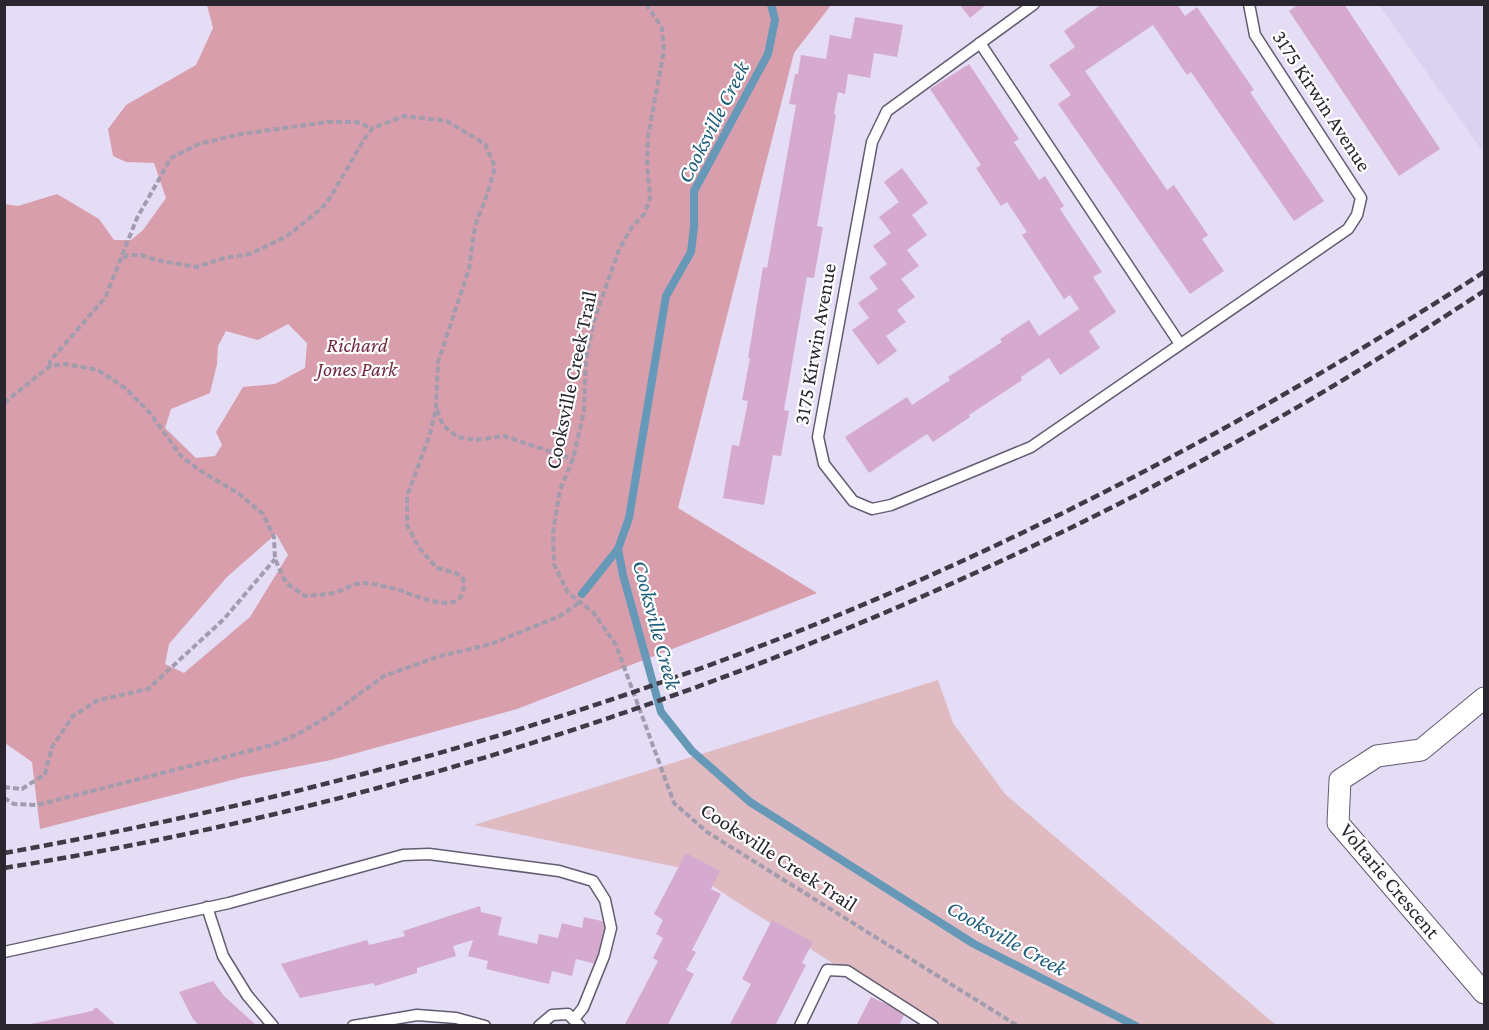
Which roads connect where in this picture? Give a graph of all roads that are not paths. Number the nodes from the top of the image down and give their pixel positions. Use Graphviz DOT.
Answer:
graph roads {
  1 [pos="1034,4"];
  2 [pos="1249,4"];
  3 [pos="980,43"];
  4 [pos="1180,344"];
  5 [pos="1485,698"];
  6 [pos="207,908"];
  7 [pos="4,952"];
  8 [pos="1485,993"];
  9 [pos="577,1022"];
  10 [pos="273,1026"];
  11 [pos="353,1026"];
  12 [pos="484,1026"];
  13 [pos="539,1026"];
  14 [pos="800,1026"];
  15 [pos="933,1026"];
  1 -- 3 [label="lane, 3175 Kirwin Avenue"];
  2 -- 4 [label="lane, 3175 Kirwin Avenue"];
  3 -- 4 [label="lane"];
  3 -- 4 [label="lane, 3175 Kirwin Avenue"];
  5 -- 8 [label="street, Voltarie Crescent"];
  6 -- 7 [label="lane"];
  6 -- 9 [label="lane"];
  6 -- 10 [label="lane"];
  9 -- 13 [label="lane"];
  11 -- 12 [label="lane"];
  14 -- 15 [label="lane"];
}
